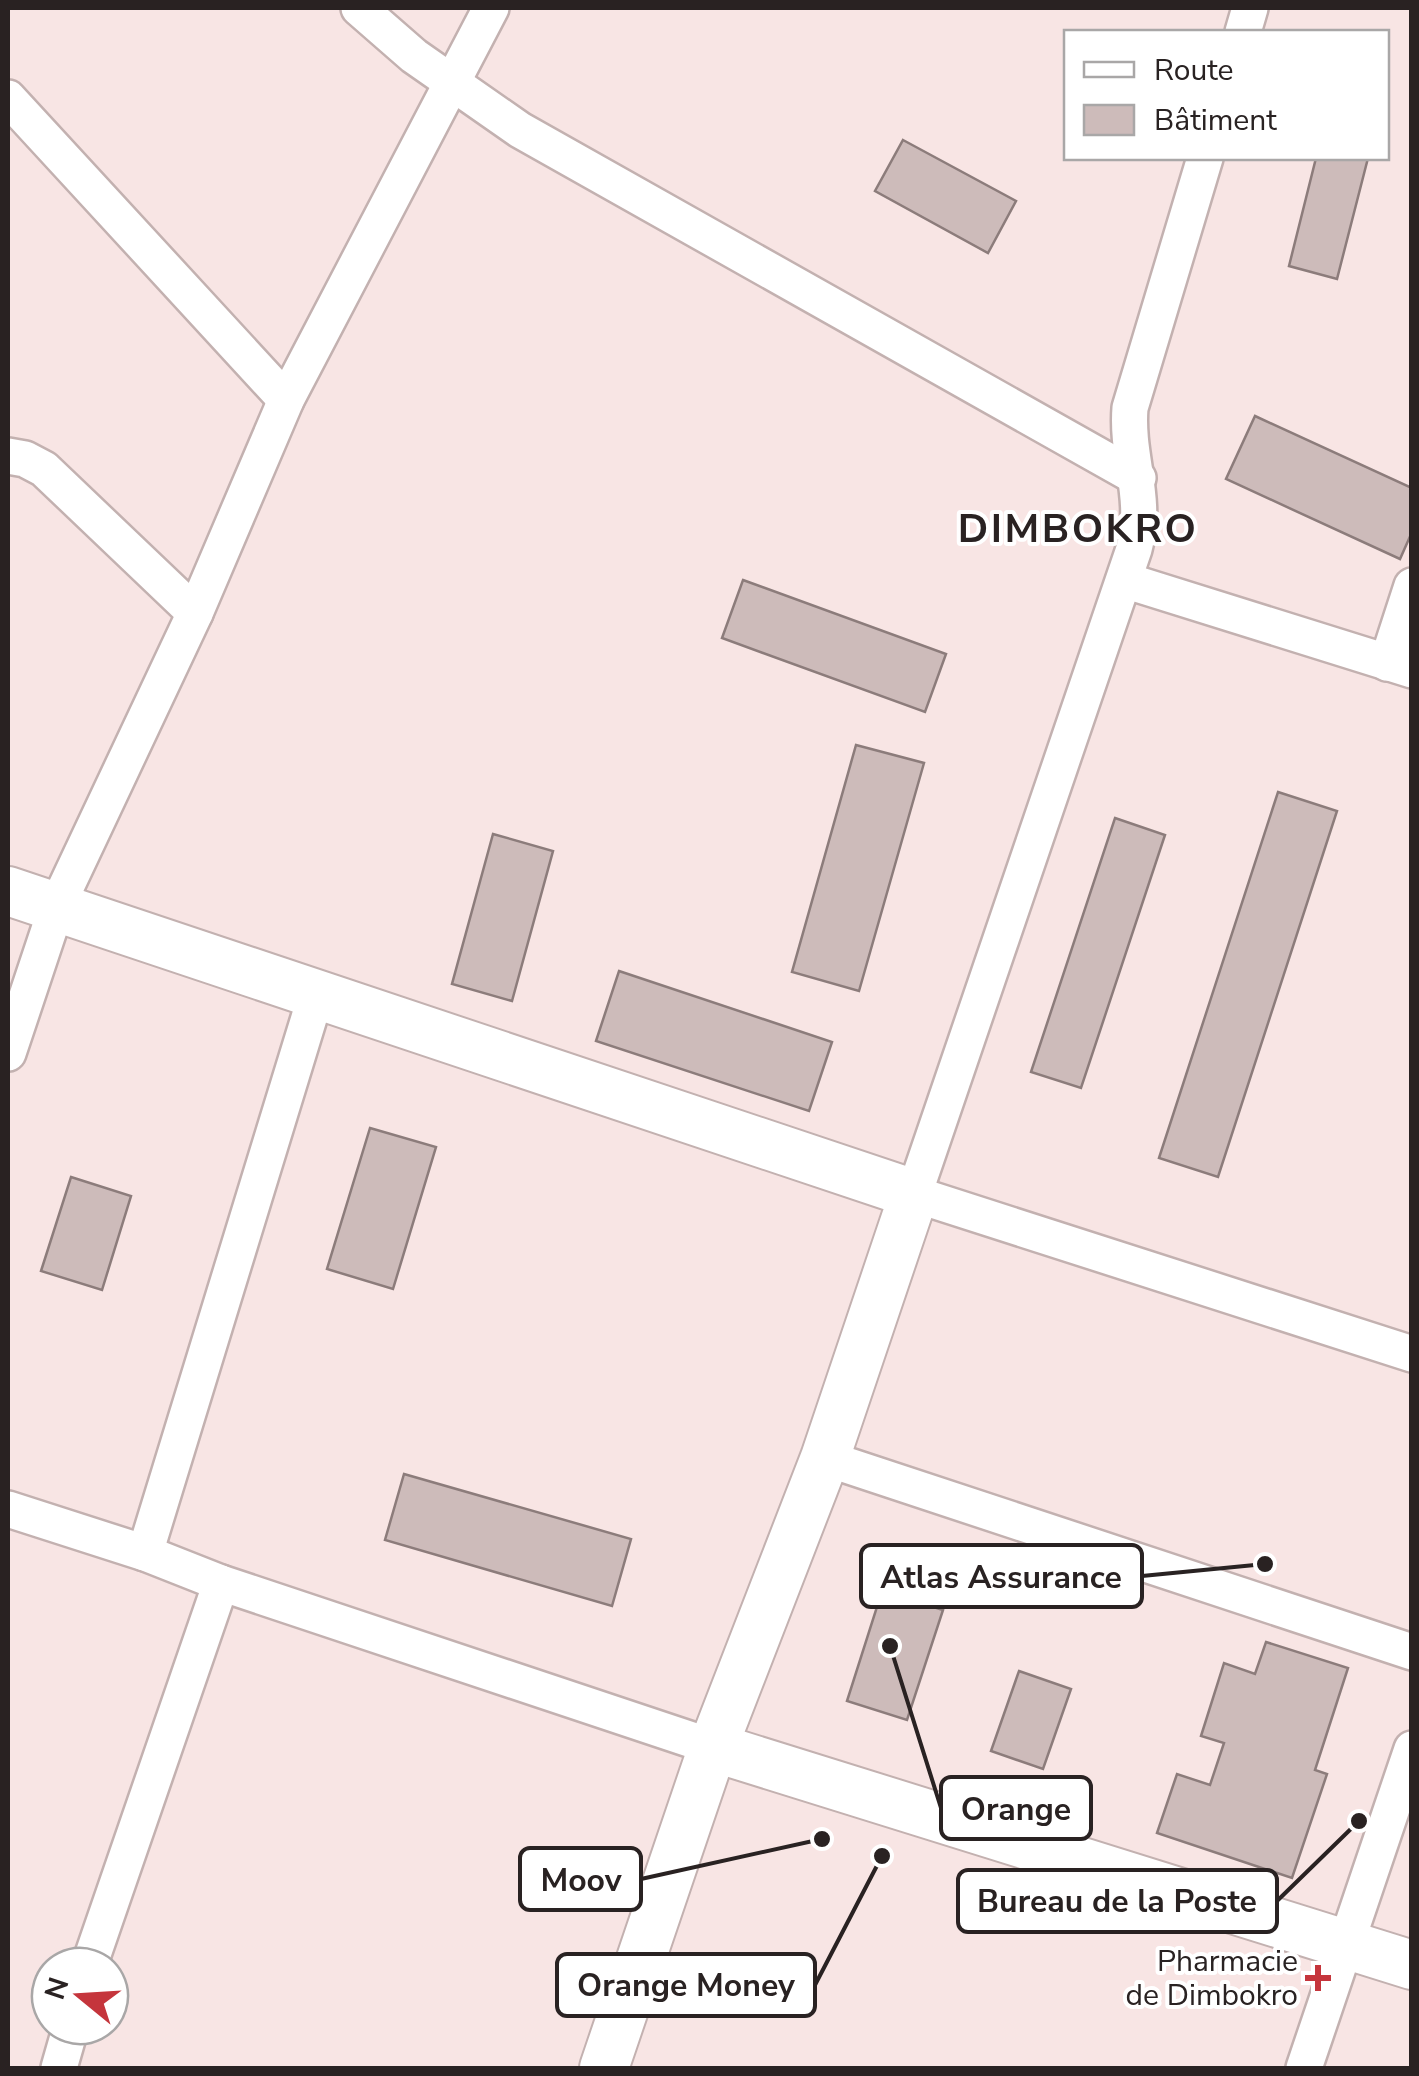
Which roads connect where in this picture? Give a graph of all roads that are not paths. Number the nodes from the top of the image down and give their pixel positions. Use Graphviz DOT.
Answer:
graph roads {
  1 [pos="359,8"];
  2 [pos="491,8"];
  3 [pos="452,84"];
  4 [pos="8,98"];
  5 [pos="1204,160"];
  6 [pos="286,400"];
  7 [pos="8,456"];
  8 [pos="1138,478"];
  9 [pos="1124,580"];
  10 [pos="1412,586"];
  11 [pos="195,613"];
  12 [pos="1399,666"];
  13 [pos="26,891"];
  14 [pos="317,992"];
  15 [pos="8,1053"];
  16 [pos="914,1194"];
  17 [pos="1412,1354"];
  18 [pos="825,1458"];
  19 [pos="8,1508"];
  20 [pos="145,1553"];
  21 [pos="220,1583"];
  22 [pos="1412,1652"];
  23 [pos="713,1747"];
  24 [pos="1412,1749"];
  25 [pos="1346,1943"];
  26 [pos="96,1946"];
  27 [pos="1412,1965"];
  28 [pos="604,2068"];
  29 [pos="1304,2068"];
  1 -- 3 [label="street"];
  2 -- 3 [label="street"];
  3 -- 6 [label="street"];
  3 -- 8 [label="street"];
  4 -- 6 [label="street"];
  5 -- 8 [label="street"];
  6 -- 11 [label="street"];
  7 -- 11 [label="street"];
  8 -- 9 [label="street"];
  9 -- 12 [label="street"];
  9 -- 16 [label="street"];
  10 -- 12 [label="street"];
  11 -- 13 [label="street"];
  13 -- 14 [label="main road"];
  13 -- 15 [label="street"];
  14 -- 16 [label="main road"];
  14 -- 20 [label="street"];
  16 -- 17 [label="street"];
  16 -- 18 [label="main road"];
  18 -- 22 [label="street"];
  18 -- 23 [label="main road"];
  19 -- 20 [label="street"];
  20 -- 21 [label="street"];
  21 -- 23 [label="street"];
  21 -- 26 [label="street"];
  23 -- 25 [label="main road"];
  23 -- 28 [label="main road"];
  24 -- 25 [label="street"];
  25 -- 27 [label="main road"];
  25 -- 29 [label="street"];
}
